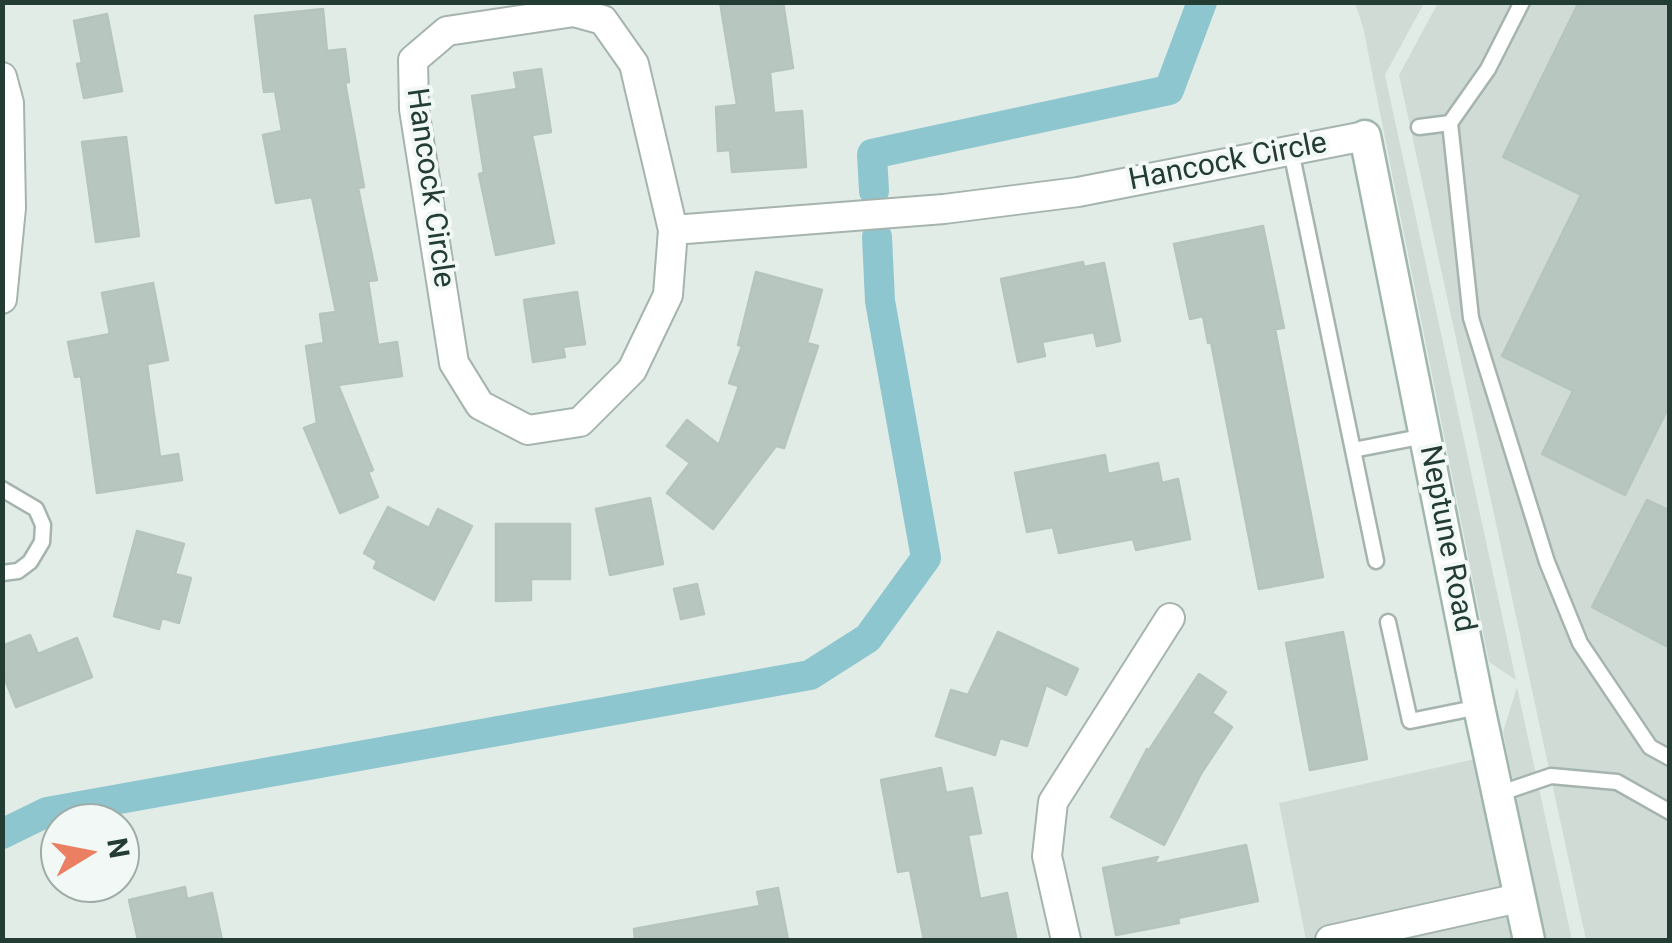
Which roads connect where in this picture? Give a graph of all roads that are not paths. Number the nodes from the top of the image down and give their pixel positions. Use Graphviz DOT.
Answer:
graph roads {
  1 [pos="1522,2"];
  2 [pos="2,78"];
  3 [pos="1450,123"];
  4 [pos="1419,126"];
  5 [pos="1365,136"];
  6 [pos="1291,151"];
  7 [pos="673,230"];
  8 [pos="2,299"];
  9 [pos="1426,436"];
  10 [pos="1354,450"];
  11 [pos="2,488"];
  12 [pos="1376,561"];
  13 [pos="2,573"];
  14 [pos="1170,618"];
  15 [pos="1388,622"];
  16 [pos="1479,707"];
  17 [pos="1670,758"];
  18 [pos="1498,794"];
  19 [pos="1670,812"];
  20 [pos="1520,898"];
  21 [pos="1066,940"];
  22 [pos="1330,940"];
  23 [pos="1529,940"];
  1 -- 3 [label="lane"];
  2 -- 8 [label="street"];
  3 -- 4 [label="lane"];
  3 -- 17 [label="lane"];
  5 -- 6 [label="street, Hancock Circle"];
  5 -- 9 [label="main road, Neptune Road"];
  6 -- 7 [label="street, Hancock Circle"];
  6 -- 10 [label="lane"];
  7 -- 7 [label="street, Hancock Circle"];
  9 -- 10 [label="lane"];
  9 -- 16 [label="main road, Neptune Road"];
  10 -- 12 [label="lane"];
  11 -- 13 [label="lane"];
  14 -- 21 [label="street"];
  15 -- 16 [label="lane"];
  16 -- 18 [label="main road, Neptune Road"];
  18 -- 19 [label="lane"];
  18 -- 20 [label="main road, Neptune Road"];
  20 -- 22 [label="street"];
  20 -- 23 [label="main road, Neptune Road"];
}
